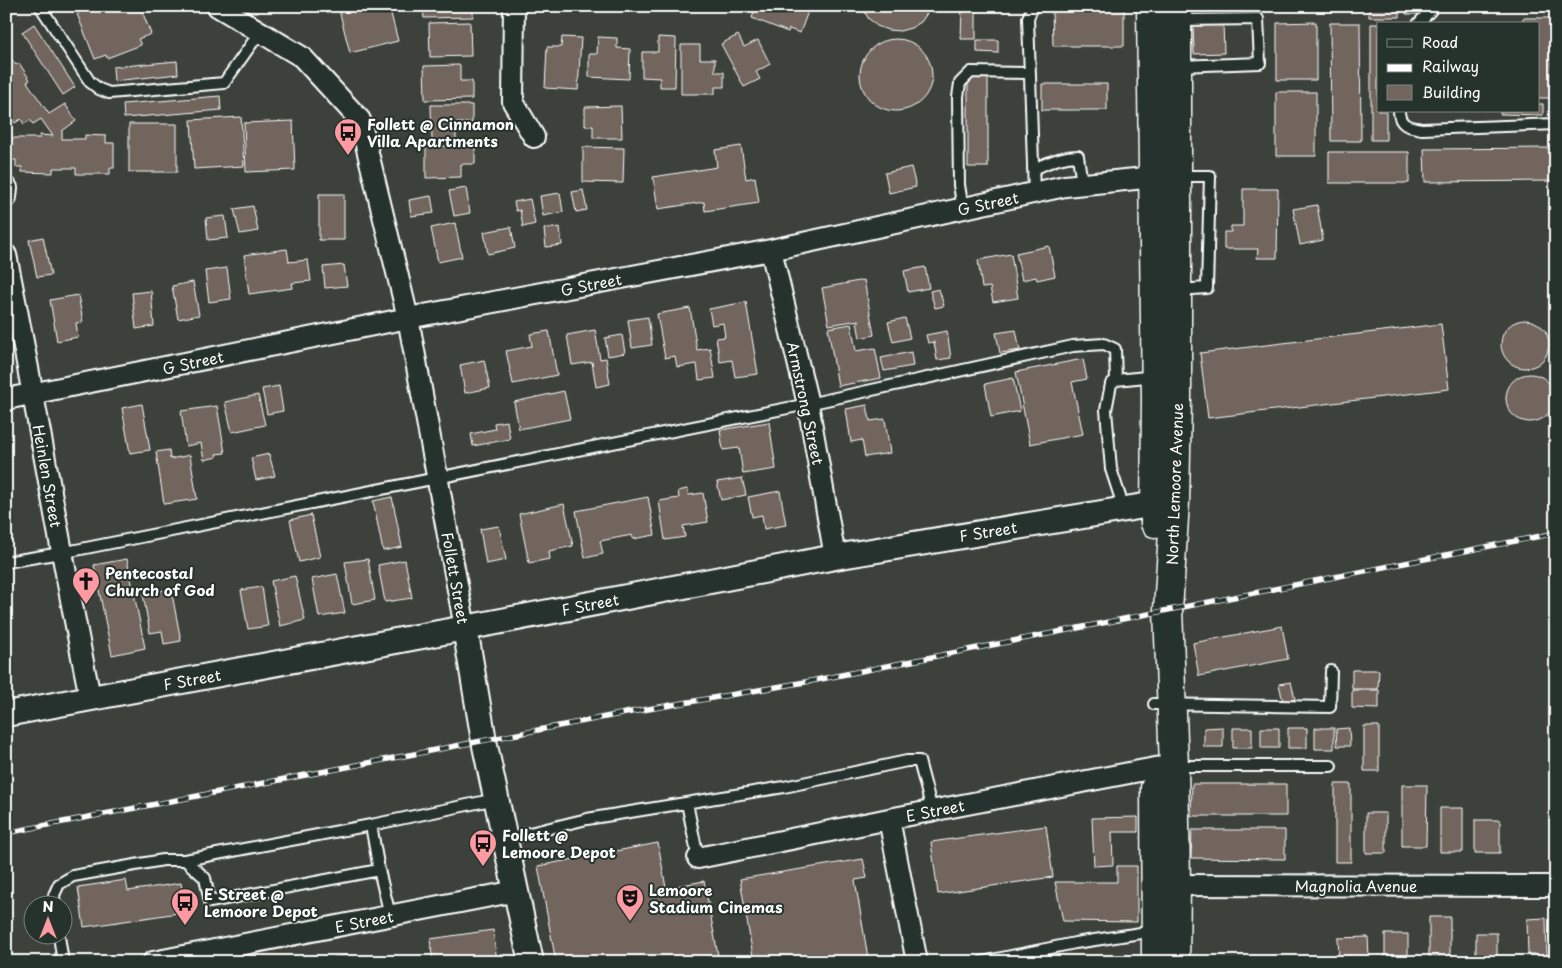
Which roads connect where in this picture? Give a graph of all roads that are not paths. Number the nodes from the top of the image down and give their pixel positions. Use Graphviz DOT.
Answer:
graph roads {
  1 [pos="40,6"];
  2 [pos="217,6"];
  3 [pos="514,6"];
  4 [pos="1033,6"];
  5 [pos="1431,6"];
  6 [pos="1164,15"];
  7 [pos="1420,22"];
  8 [pos="260,32"];
  9 [pos="1164,66"];
  10 [pos="1030,73"];
  11 [pos="1399,112"];
  12 [pos="1556,124"];
  13 [pos="534,137"];
  14 [pos="1033,169"];
  15 [pos="1165,176"];
  16 [pos="1082,184"];
  17 [pos="7,188"];
  18 [pos="1034,193"];
  19 [pos="6,197"];
  20 [pos="963,209"];
  21 [pos="771,250"];
  22 [pos="6,255"];
  23 [pos="1166,291"];
  24 [pos="408,318"];
  25 [pos="1156,376"];
  26 [pos="1116,380"];
  27 [pos="34,395"];
  28 [pos="6,399"];
  29 [pos="808,404"];
  30 [pos="437,476"];
  31 [pos="1166,503"];
  32 [pos="1124,509"];
  33 [pos="61,553"];
  34 [pos="835,557"];
  35 [pos="6,562"];
  36 [pos="465,628"];
  37 [pos="1330,671"];
  38 [pos="90,698"];
  39 [pos="1162,705"];
  40 [pos="6,714"];
  41 [pos="1331,766"];
  42 [pos="1164,767"];
  43 [pos="496,800"];
  44 [pos="687,803"];
  45 [pos="932,810"];
  46 [pos="889,819"];
  47 [pos="371,825"];
  48 [pos="505,839"];
  49 [pos="698,858"];
  50 [pos="186,860"];
  51 [pos="379,870"];
  52 [pos="1166,884"];
  53 [pos="1556,886"];
  54 [pos="516,891"];
  55 [pos="54,896"];
  56 [pos="390,915"];
  57 [pos="1156,931"];
  58 [pos="61,946"];
  59 [pos="63,962"];
  60 [pos="153,962"];
  61 [pos="530,962"];
  62 [pos="917,962"];
  63 [pos="982,962"];
  64 [pos="1156,962"];
  65 [pos="1175,962"];
  1 -- 8 [label="lane"];
  2 -- 8 [label="street, Follett Street"];
  3 -- 13 [label="street"];
  4 -- 10 [label="lane"];
  5 -- 7 [label="lane"];
  6 -- 9 [label="main road, North Lemoore Avenue"];
  6 -- 9 [label="lane"];
  8 -- 24 [label="street, Follett Street"];
  9 -- 15 [label="main road, North Lemoore Avenue"];
  10 -- 14 [label="lane"];
  10 -- 20 [label="lane"];
  11 -- 12 [label="lane"];
  14 -- 16 [label="lane"];
  14 -- 18 [label="lane"];
  15 -- 16 [label="street, G Street"];
  15 -- 23 [label="main road, North Lemoore Avenue"];
  15 -- 23 [label="lane"];
  16 -- 18 [label="street, G Street"];
  17 -- 19 [label="street"];
  18 -- 20 [label="street, G Street"];
  20 -- 21 [label="street, G Street"];
  21 -- 24 [label="street, G Street"];
  21 -- 29 [label="street, Armstrong Street"];
  22 -- 27 [label="street, Heinlen Street"];
  23 -- 25 [label="main road, North Lemoore Avenue"];
  23 -- 31 [label="main road, North Lemoore Avenue"];
  24 -- 27 [label="street, G Street"];
  24 -- 30 [label="street, Follett Street"];
  25 -- 26 [label="lane"];
  25 -- 31 [label="main road, North Lemoore Avenue"];
  26 -- 29 [label="lane"];
  26 -- 32 [label="lane"];
  27 -- 28 [label="street, G Street"];
  27 -- 33 [label="street, Heinlen Street"];
  29 -- 30 [label="lane"];
  29 -- 34 [label="street, Armstrong Street"];
  30 -- 33 [label="lane"];
  30 -- 36 [label="street, Follett Street"];
  31 -- 32 [label="street, F Street"];
  31 -- 39 [label="main road, North Lemoore Avenue"];
  32 -- 34 [label="street, F Street"];
  33 -- 35 [label="lane"];
  33 -- 38 [label="street, Heinlen Street"];
  34 -- 36 [label="street, F Street"];
  36 -- 38 [label="street, F Street"];
  36 -- 43 [label="street, Follett Street"];
  37 -- 39 [label="lane"];
  38 -- 40 [label="street, F Street"];
  39 -- 42 [label="main road, North Lemoore Avenue"];
  41 -- 42 [label="lane"];
  42 -- 45 [label="street, E Street"];
  42 -- 52 [label="main road, North Lemoore Avenue"];
  43 -- 47 [label="lane"];
  43 -- 48 [label="street, Follett Street"];
  44 -- 45 [label="lane"];
  44 -- 48 [label="lane"];
  44 -- 49 [label="lane"];
  45 -- 46 [label="street, E Street"];
  46 -- 49 [label="street, E Street"];
  46 -- 62 [label="street"];
  47 -- 50 [label="lane"];
  47 -- 51 [label="lane"];
  48 -- 54 [label="street, Follett Street"];
  50 -- 51 [label="lane"];
  50 -- 55 [label="lane"];
  51 -- 56 [label="lane"];
  52 -- 53 [label="street, Magnolia Avenue"];
  52 -- 57 [label="main road, North Lemoore Avenue"];
  52 -- 65 [label="main road, North Lemoore Avenue"];
  54 -- 56 [label="street, E Street"];
  54 -- 61 [label="street, Follett Street"];
  56 -- 60 [label="street, E Street"];
  57 -- 63 [label="lane"];
  57 -- 64 [label="main road, North Lemoore Avenue"];
  58 -- 59 [label="lane"];
}
